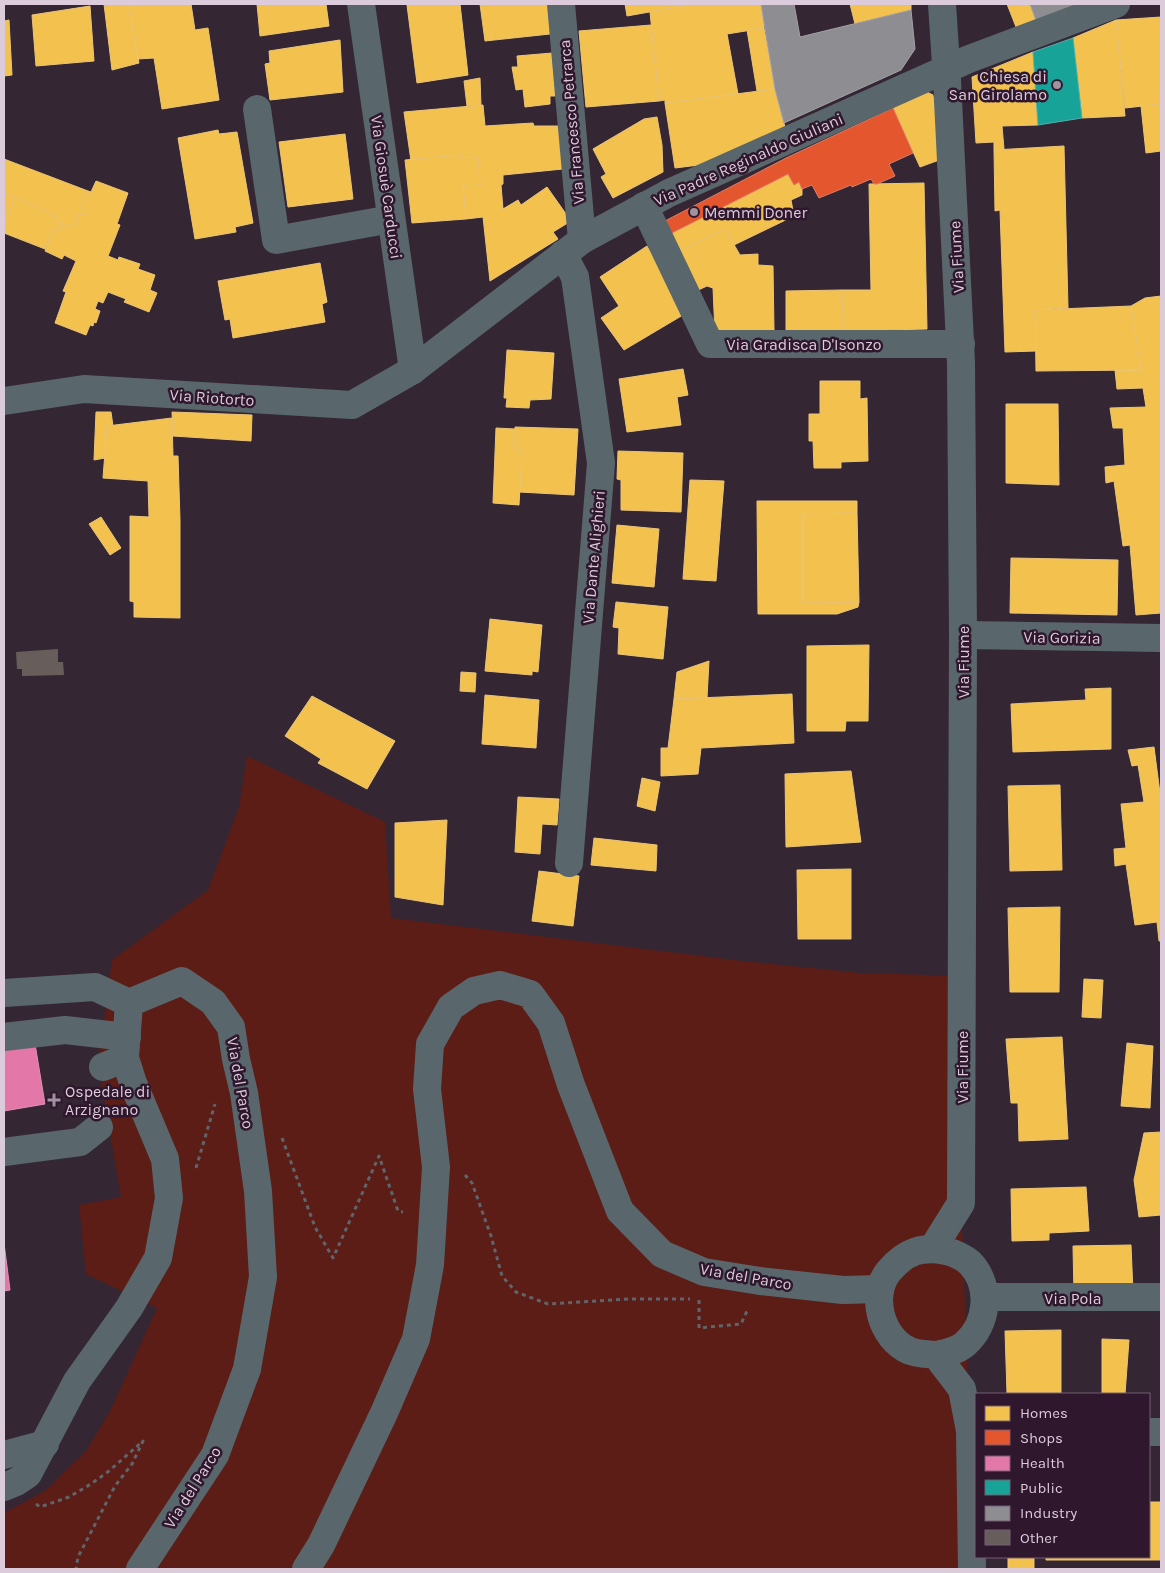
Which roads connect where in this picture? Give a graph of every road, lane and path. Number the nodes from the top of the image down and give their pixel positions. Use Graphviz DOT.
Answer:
graph roads {
  1 [pos="361,4"];
  2 [pos="561,4"];
  3 [pos="942,4"];
  4 [pos="1116,4"];
  5 [pos="946,69"];
  6 [pos="257,109"];
  7 [pos="644,206"];
  8 [pos="391,219"];
  9 [pos="572,247"];
  10 [pos="960,344"];
  11 [pos="413,370"];
  12 [pos="4,401"];
  13 [pos="963,635"];
  14 [pos="1161,638"];
  15 [pos="569,863"];
  16 [pos="4,994"];
  17 [pos="129,1003"];
  18 [pos="4,1037"];
  19 [pos="118,1054"];
  20 [pos="99,1128"];
  21 [pos="4,1152"];
  22 [pos="933,1248"];
  23 [pos="880,1289"];
  24 [pos="986,1297"];
  25 [pos="1161,1297"];
  26 [pos="936,1355"];
  27 [pos="973,1431"];
  28 [pos="45,1444"];
  29 [pos="4,1455"];
  30 [pos="10,1485"];
  31 [pos="76,1569"];
  32 [pos="140,1569"];
  33 [pos="306,1569"];
  34 [pos="972,1569"];
  1 -- 8 [label="street, Via Giosuè Carducci"];
  2 -- 9 [label="street, Via Francesco Petrarca"];
  3 -- 5 [label="street, Via Fiume"];
  4 -- 5 [label="street, Via Padre Reginaldo Giuliani"];
  5 -- 7 [label="street, Via Padre Reginaldo Giuliani"];
  5 -- 10 [label="street, Via Fiume"];
  6 -- 8 [label="street"];
  7 -- 9 [label="street, Via Padre Reginaldo Giuliani"];
  7 -- 10 [label="street, Via Gradisca D'Isonzo"];
  8 -- 11 [label="street, Via Giosuè Carducci"];
  9 -- 11 [label="street, Via Padre Reginaldo Giuliani"];
  9 -- 15 [label="street, Via Dante Alighieri"];
  10 -- 13 [label="street, Via Fiume"];
  11 -- 12 [label="street, Via Riotorto"];
  13 -- 14 [label="street, Via Gorizia"];
  13 -- 22 [label="street, Via Fiume"];
  16 -- 17 [label="street"];
  17 -- 19 [label="street"];
  17 -- 32 [label="street, Via del Parco"];
  18 -- 19 [label="street"];
  19 -- 28 [label="street"];
  20 -- 21 [label="street"];
  22 -- 23 [label="street"];
  22 -- 24 [label="street"];
  23 -- 26 [label="street"];
  23 -- 33 [label="street, Via del Parco"];
  24 -- 25 [label="street, Via Pola"];
  24 -- 26 [label="street"];
  26 -- 27 [label="street"];
  27 -- 34 [label="street"];
  28 -- 29 [label="street"];
  28 -- 30 [label="street"];
  30 -- 31 [label="path"];
}
